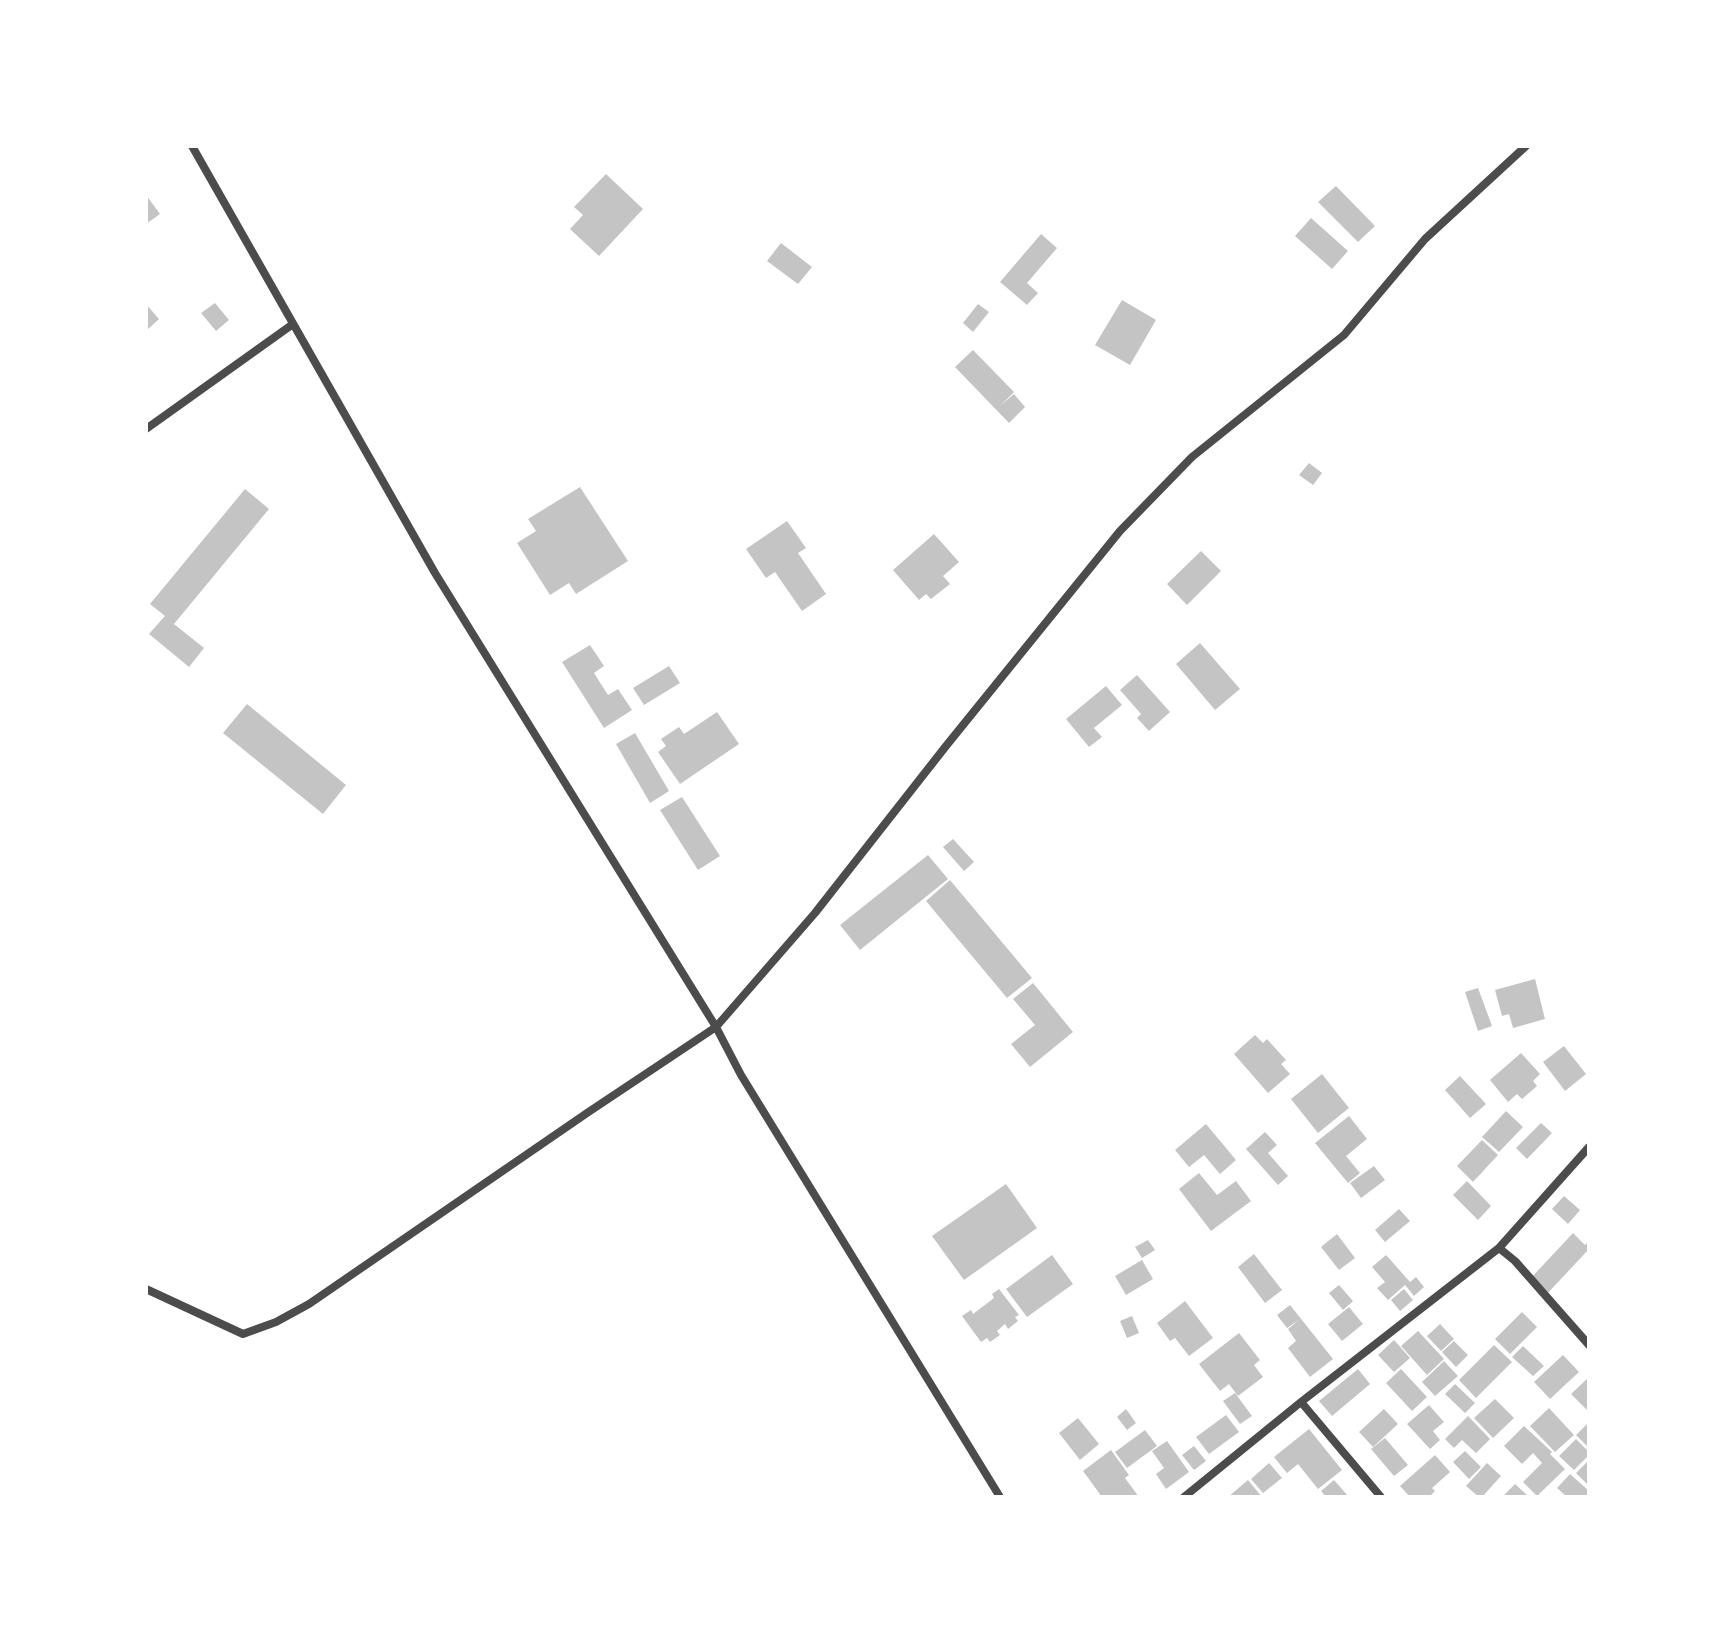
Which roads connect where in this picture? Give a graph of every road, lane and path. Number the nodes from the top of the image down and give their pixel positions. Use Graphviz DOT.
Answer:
graph roads {
  1 [pos="192,146"];
  2 [pos="1526,146"];
  3 [pos="293,324"];
  4 [pos="146,429"];
  5 [pos="716,1027"];
  6 [pos="1589,1147"];
  7 [pos="1499,1248"];
  8 [pos="146,1289"];
  9 [pos="1589,1345"];
  10 [pos="1301,1402"];
  11 [pos="1000,1497"];
  12 [pos="1184,1497"];
  13 [pos="1381,1497"];
  1 -- 3 [label="street"];
  2 -- 5 [label="street"];
  3 -- 4 [label="street"];
  3 -- 5 [label="street"];
  5 -- 8 [label="street"];
  5 -- 11 [label="street"];
  6 -- 7 [label="street"];
  7 -- 9 [label="street"];
  7 -- 10 [label="street"];
  10 -- 12 [label="street"];
  10 -- 13 [label="street"];
}
